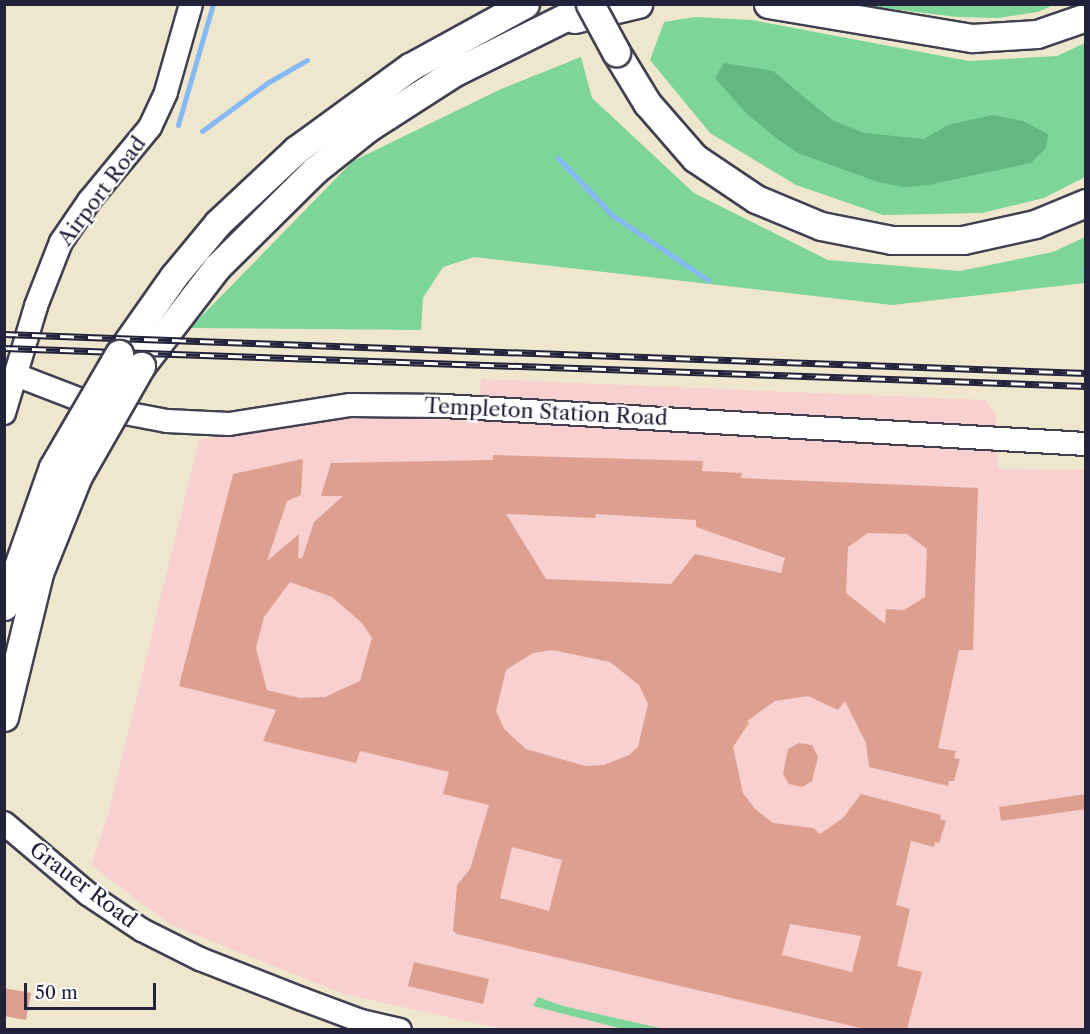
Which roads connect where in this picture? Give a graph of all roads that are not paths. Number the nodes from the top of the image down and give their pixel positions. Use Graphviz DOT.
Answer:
graph roads {
  1 [pos="191,4"];
  2 [pos="525,4"];
  3 [pos="591,4"];
  4 [pos="602,4"];
  5 [pos="638,4"];
  6 [pos="768,4"];
  7 [pos="1086,17"];
  8 [pos="532,32"];
  9 [pos="616,52"];
  10 [pos="1086,203"];
  11 [pos="130,360"];
  12 [pos="16,375"];
  13 [pos="4,413"];
  14 [pos="1086,444"];
  15 [pos="4,606"];
  16 [pos="4,717"];
  17 [pos="4,823"];
  18 [pos="400,1029"];
  1 -- 12 [label="street, Airport Road"];
  2 -- 11 [label="main road"];
  3 -- 8 [label="main road"];
  3 -- 9 [label="main road, bridge"];
  4 -- 9 [label="main road, bridge"];
  5 -- 8 [label="main road"];
  6 -- 7 [label="main road"];
  8 -- 11 [label="main road"];
  9 -- 10 [label="main road"];
  11 -- 15 [label="main road, bridge"];
  11 -- 16 [label="main road, bridge"];
  12 -- 13 [label="street, Airport Road"];
  12 -- 14 [label="street, Templeton Station Road"];
  17 -- 18 [label="street, Grauer Road"];
}
